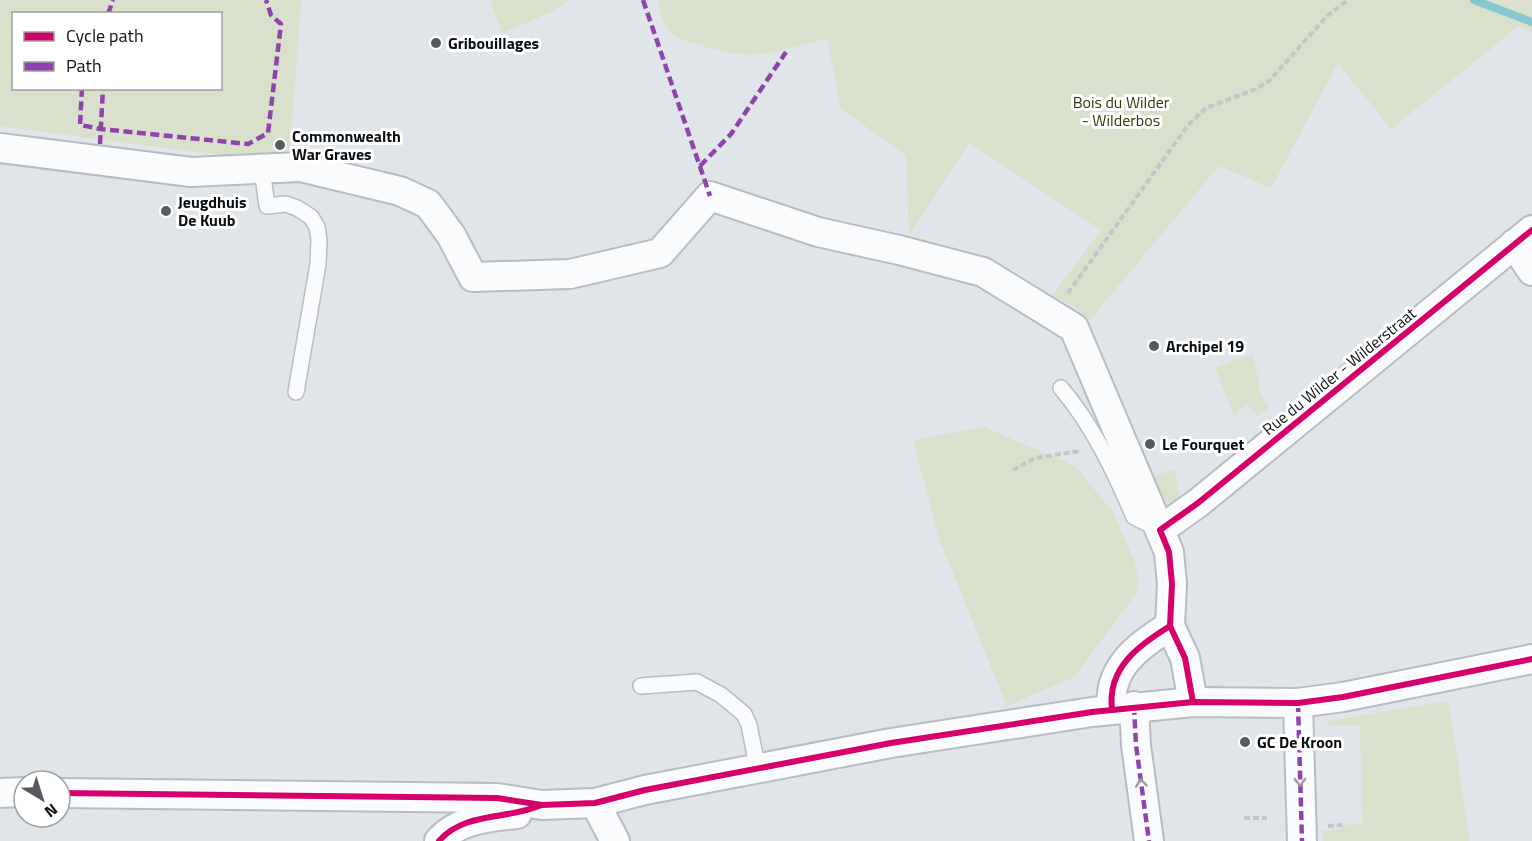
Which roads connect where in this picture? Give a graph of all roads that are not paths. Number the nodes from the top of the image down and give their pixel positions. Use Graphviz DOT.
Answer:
graph roads {
  1 [pos="0,148"];
  2 [pos="262,170"];
  3 [pos="1523,237"];
  4 [pos="1532,271"];
  5 [pos="1061,388"];
  6 [pos="296,392"];
  7 [pos="1160,530"];
  8 [pos="1170,626"];
  9 [pos="1532,659"];
  10 [pos="641,686"];
  11 [pos="1193,702"];
  12 [pos="1298,703"];
  13 [pos="1123,707"];
  14 [pos="758,770"];
  15 [pos="72,792"];
  16 [pos="435,797"];
  17 [pos="595,802"];
  18 [pos="542,805"];
  19 [pos="443,837"];
  20 [pos="615,841"];
  21 [pos="1149,841"];
  22 [pos="1302,841"];
  1 -- 2 [label="street"];
  2 -- 6 [label="lane"];
  2 -- 7 [label="street"];
  3 -- 4 [label="street"];
  3 -- 7 [label="street, Rue du Wilder - Wilderstraat"];
  5 -- 7 [label="lane"];
  7 -- 8 [label="street"];
  8 -- 11 [label="street"];
  8 -- 13 [label="street"];
  9 -- 12 [label="street"];
  10 -- 14 [label="lane"];
  11 -- 12 [label="street"];
  11 -- 13 [label="street"];
  12 -- 22 [label="street, one-way"];
  13 -- 14 [label="street"];
  21 -- 13 [label="street, one-way"];
  14 -- 17 [label="street"];
  15 -- 16 [label="street"];
  16 -- 18 [label="street"];
  16 -- 19 [label="street"];
  17 -- 18 [label="street"];
  17 -- 20 [label="street"];
  18 -- 19 [label="street"];
}
